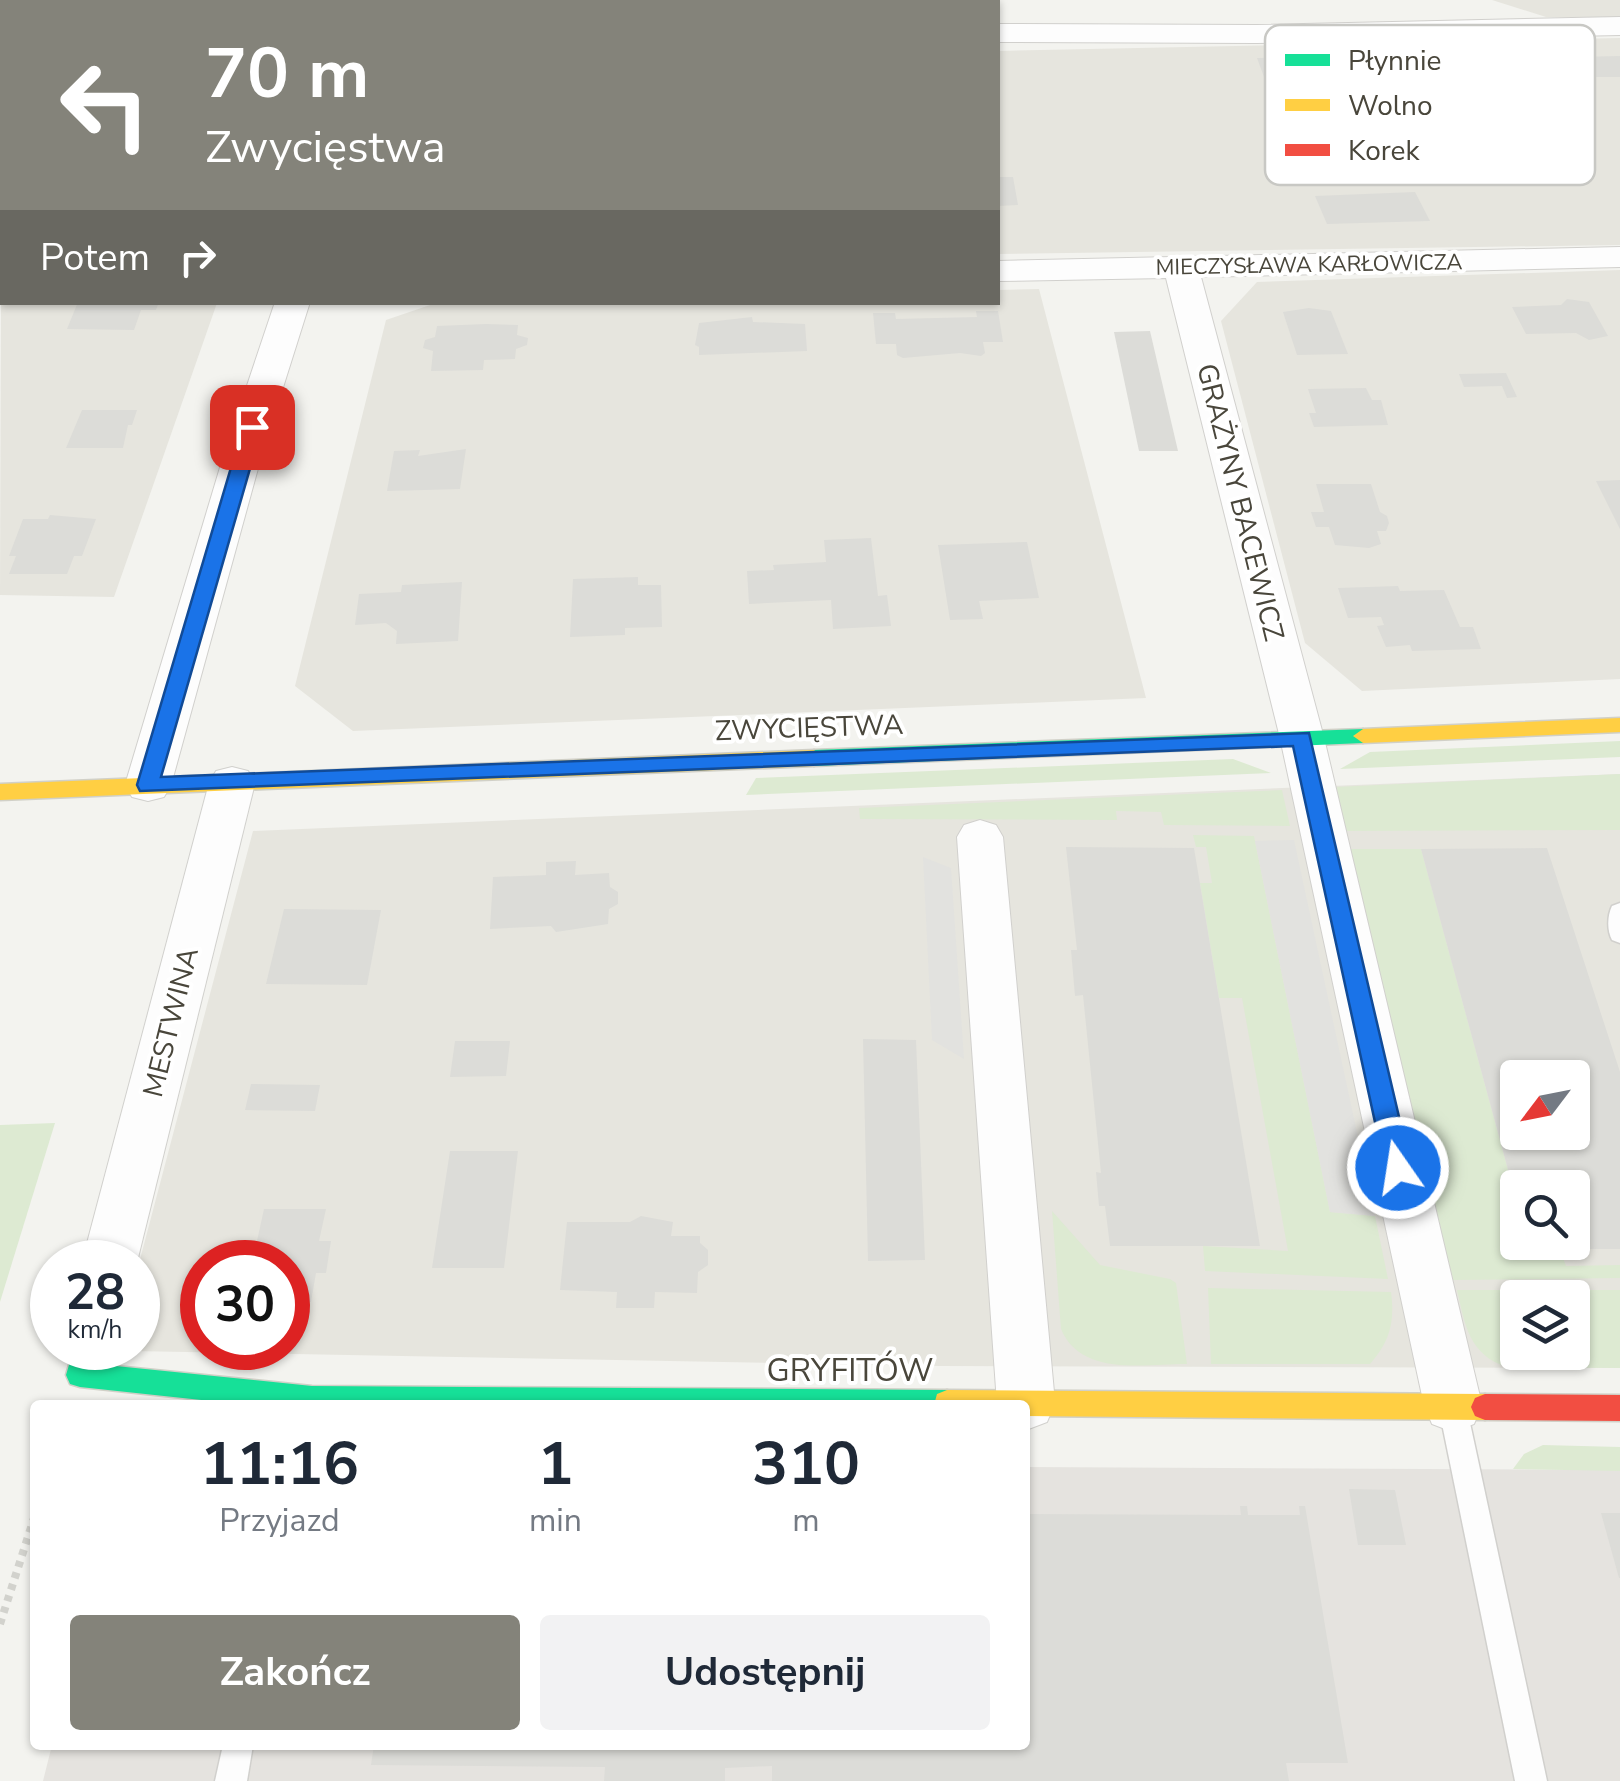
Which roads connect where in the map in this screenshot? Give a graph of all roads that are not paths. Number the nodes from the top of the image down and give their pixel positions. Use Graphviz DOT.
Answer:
graph roads {
  1 [pos="1459,0"];
  2 [pos="1488,25"];
  3 [pos="1595,26"];
  4 [pos="1620,26"];
  5 [pos="1000,34"];
  6 [pos="1265,34"];
  7 [pos="1620,258"];
  8 [pos="1181,266"];
  9 [pos="1000,270"];
  10 [pos="292,305"];
  11 [pos="1620,725"];
  12 [pos="1302,738"];
  13 [pos="232,782"];
  14 [pos="148,785"];
  15 [pos="0,792"];
  16 [pos="980,837"];
  17 [pos="1620,912"];
  18 [pos="1620,934"];
  19 [pos="115,1240"];
  20 [pos="81,1370"];
  21 [pos="294,1400"];
  22 [pos="1026,1400"];
  23 [pos="1030,1404"];
  24 [pos="1452,1406"];
  25 [pos="1620,1408"];
  26 [pos="237,1750"];
  27 [pos="231,1781"];
  28 [pos="1530,1781"];
  1 -- 2 [label="street"];
  3 -- 4 [label="street"];
  5 -- 6 [label="street"];
  7 -- 8 [label="street, MIECZYSŁAWA KARŁOWICZA"];
  8 -- 9 [label="street, MIECZYSŁAWA KARŁOWICZA"];
  8 -- 12 [label="street, GRAŻYNY BACEWICZ"];
  10 -- 14 [label="street"];
  11 -- 12 [label="street, ZWYCIĘSTWA"];
  12 -- 13 [label="street, ZWYCIĘSTWA"];
  12 -- 24 [label="street, GRAŻYNY BACEWICZ"];
  13 -- 14 [label="street, ZWYCIĘSTWA"];
  13 -- 19 [label="street, MESTWINA"];
  14 -- 15 [label="street, ZWYCIĘSTWA"];
  16 -- 22 [label="street"];
  17 -- 18 [label="lane"];
  20 -- 21 [label="street, GRYFITÓW"];
  23 -- 24 [label="street, GRYFITÓW"];
  24 -- 25 [label="street, GRYFITÓW"];
  24 -- 28 [label="lane"];
  26 -- 27 [label="lane"];
}
